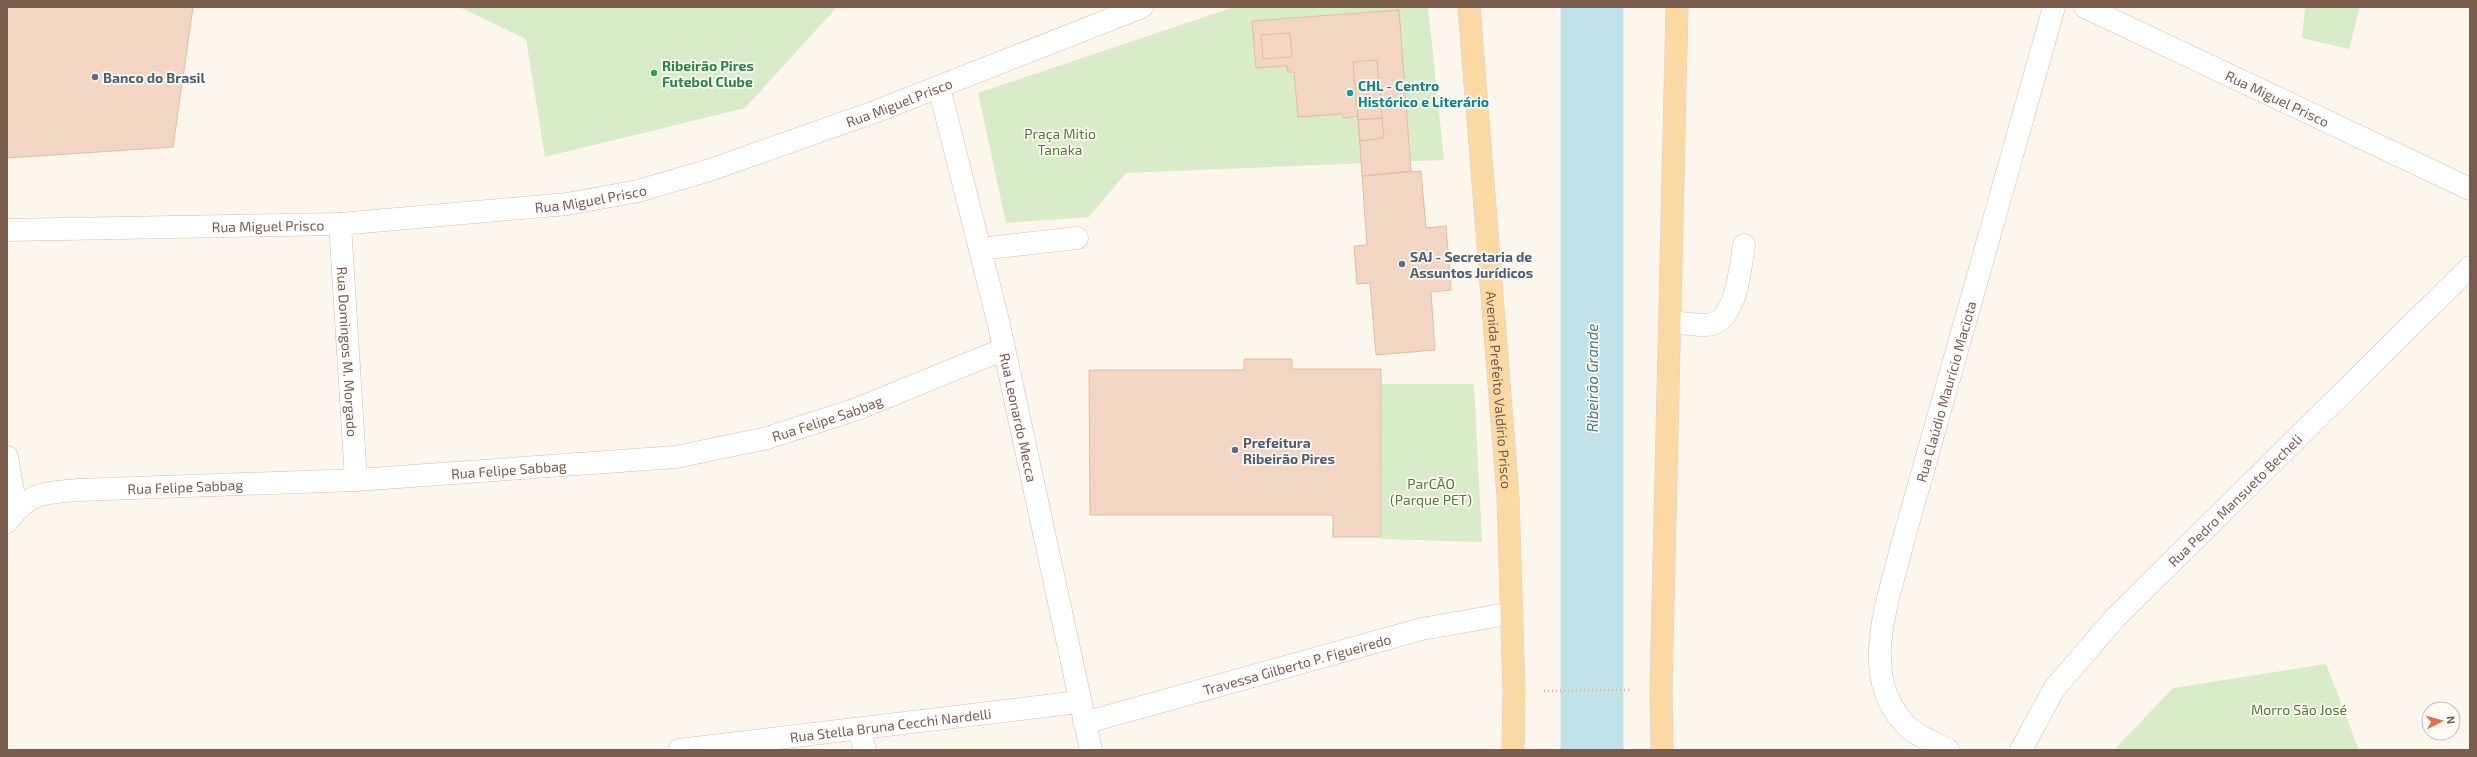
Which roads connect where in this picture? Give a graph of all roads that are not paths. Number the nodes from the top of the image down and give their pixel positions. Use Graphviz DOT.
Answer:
graph roads {
  1 [pos="1142,7"];
  2 [pos="1469,7"];
  3 [pos="1677,7"];
  4 [pos="2054,7"];
  5 [pos="2085,7"];
  6 [pos="939,87"];
  7 [pos="2470,189"];
  8 [pos="340,224"];
  9 [pos="7,230"];
  10 [pos="1077,238"];
  11 [pos="1744,245"];
  12 [pos="980,249"];
  13 [pos="2470,267"];
  14 [pos="1670,322"];
  15 [pos="1004,349"];
  16 [pos="7,457"];
  17 [pos="356,480"];
  18 [pos="11,516"];
  19 [pos="1512,613"];
  20 [pos="1079,702"];
  21 [pos="1084,723"];
  22 [pos="862,740"];
  23 [pos="679,750"];
  24 [pos="1090,750"];
  25 [pos="1513,750"];
  26 [pos="1662,750"];
  27 [pos="1948,750"];
  28 [pos="2021,750"];
  1 -- 6 [label="street, Rua Miguel Prisco"];
  2 -- 19 [label="main road, Avenida Prefeito Valdírio Prisco"];
  3 -- 14 [label="main road"];
  4 -- 27 [label="street, Rua Claúdio Maurício Maciota"];
  5 -- 7 [label="street, Rua Miguel Prisco"];
  6 -- 8 [label="street, Rua Miguel Prisco"];
  6 -- 12 [label="street, Rua Leonardo Mecca"];
  8 -- 9 [label="street, Rua Miguel Prisco"];
  8 -- 17 [label="street, Rua Domingos M. Morgado"];
  10 -- 12 [label="street"];
  11 -- 14 [label="street"];
  12 -- 15 [label="street, Rua Leonardo Mecca"];
  13 -- 28 [label="street, Rua Pedro Mansueto Becheli"];
  14 -- 26 [label="main road"];
  15 -- 17 [label="street, Rua Felipe Sabbag"];
  15 -- 20 [label="street, Rua Leonardo Mecca"];
  16 -- 18 [label="street"];
  17 -- 18 [label="street, Rua Felipe Sabbag"];
  19 -- 21 [label="street, Travessa Gilberto P. Figueiredo"];
  19 -- 25 [label="main road, Avenida Prefeito Valdírio Prisco"];
  20 -- 21 [label="street, Rua Leonardo Mecca"];
  20 -- 22 [label="street, Rua Stella Bruna Cecchi Nardelli"];
  21 -- 24 [label="street, Rua Leonardo Mecca"];
  22 -- 23 [label="street, Rua Stella Bruna Cecchi Nardelli"];
}
